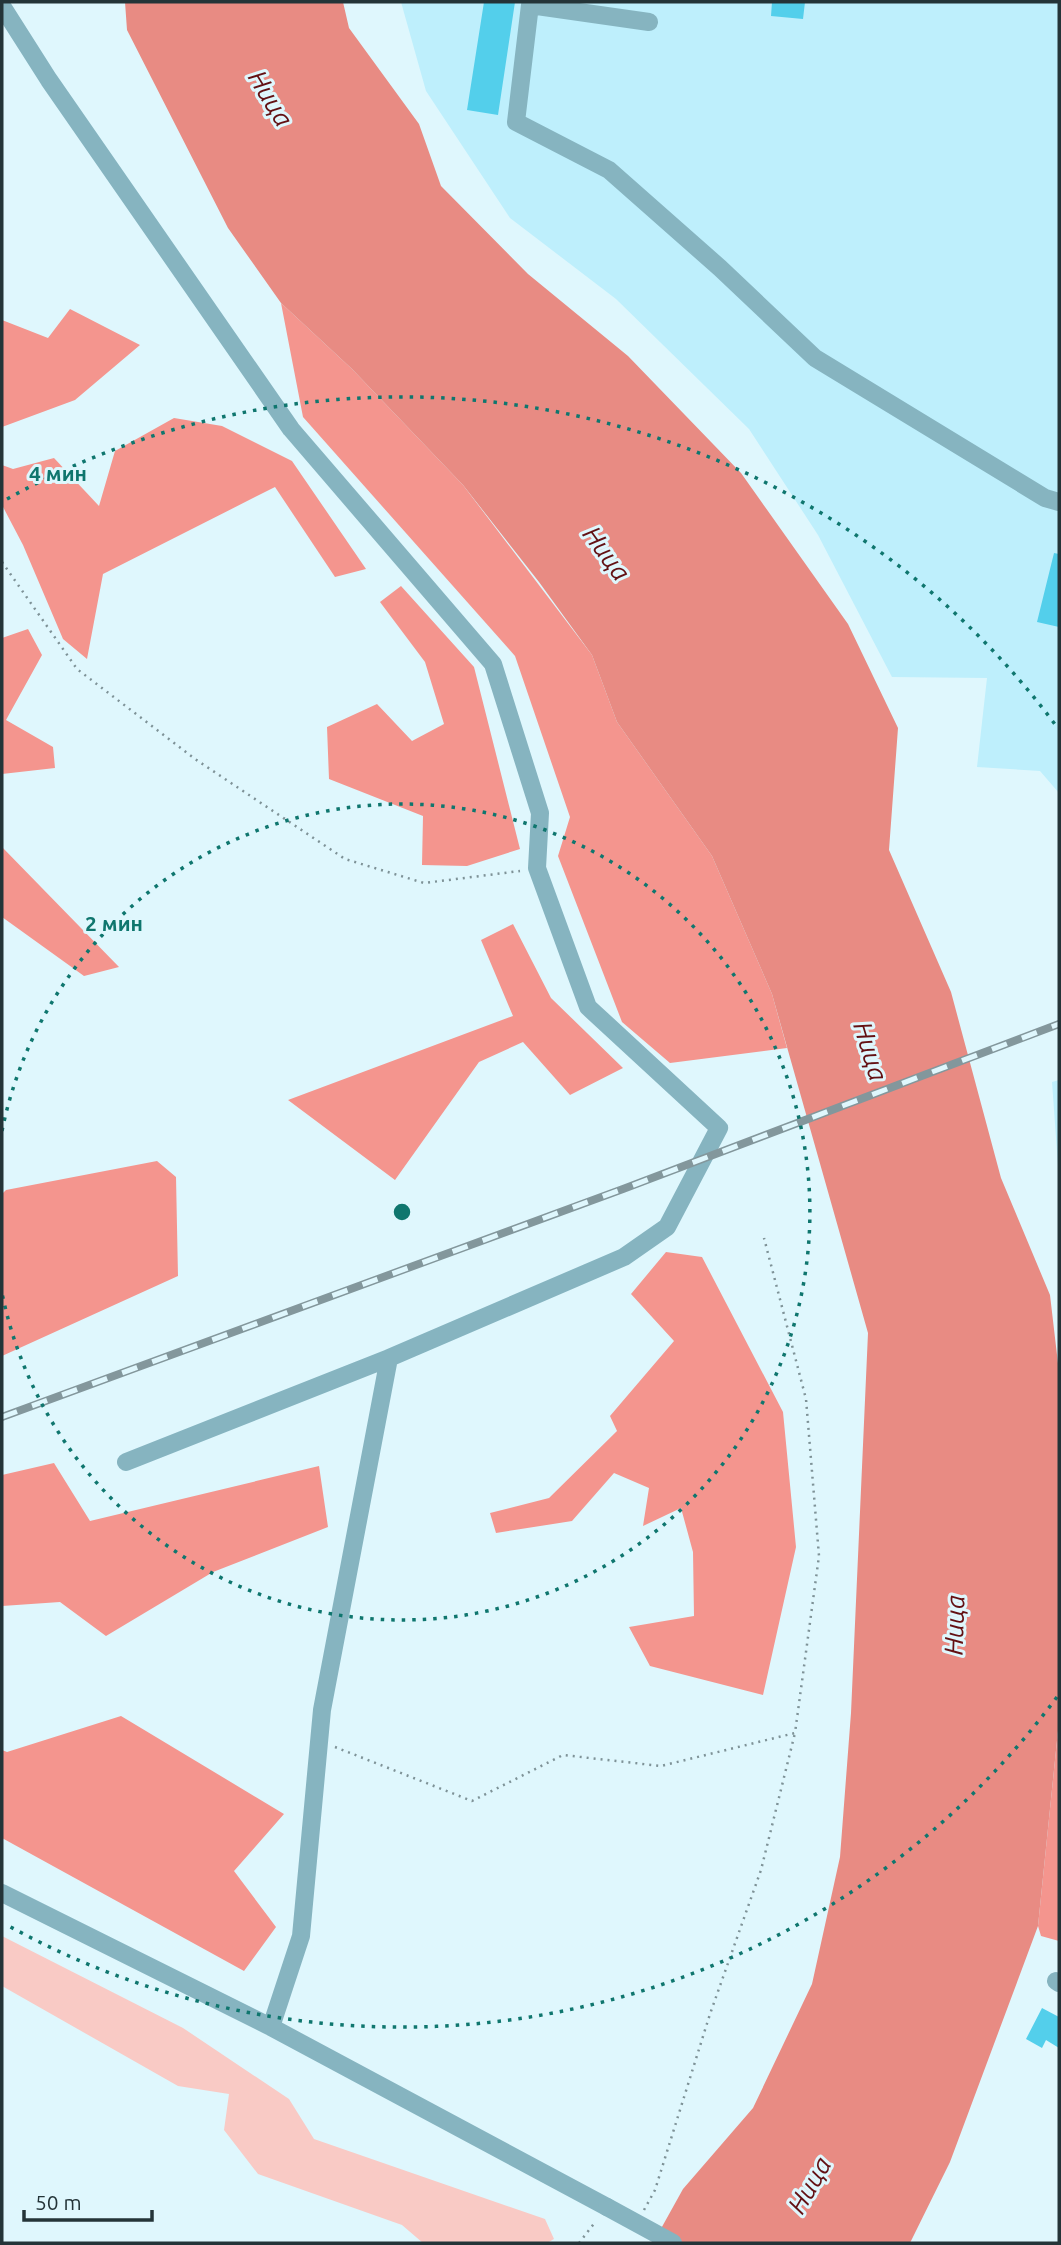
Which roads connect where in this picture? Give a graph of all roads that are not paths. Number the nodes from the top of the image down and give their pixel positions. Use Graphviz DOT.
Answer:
graph roads {
  1 [pos="2,6"];
  2 [pos="649,22"];
  3 [pos="1059,502"];
  4 [pos="389,1358"];
  5 [pos="126,1462"];
  6 [pos="2,1892"];
  7 [pos="271,2027"];
  8 [pos="673,2243"];
  1 -- 4 [label="street"];
  2 -- 3 [label="street"];
  4 -- 5 [label="street"];
  4 -- 7 [label="street"];
  6 -- 7 [label="street"];
  7 -- 8 [label="street, bridge"];
}
